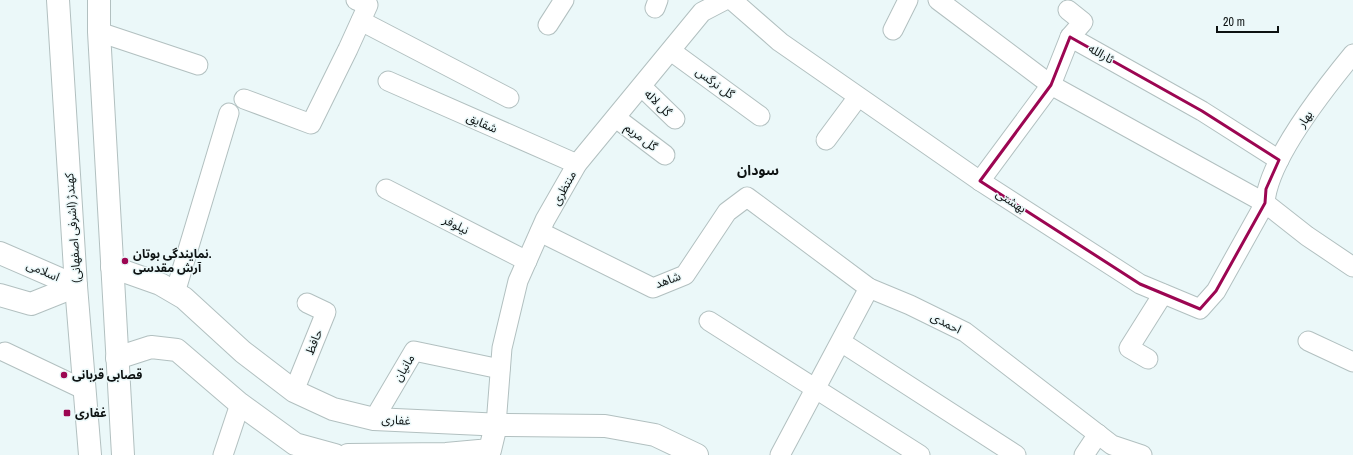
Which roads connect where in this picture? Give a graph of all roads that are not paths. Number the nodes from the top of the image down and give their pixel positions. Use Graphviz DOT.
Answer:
graph roads {
  1 [pos="58,0"];
  2 [pos="99,0"];
  3 [pos="356,0"];
  4 [pos="564,0"];
  5 [pos="725,0"];
  6 [pos="732,0"];
  7 [pos="908,0"];
  8 [pos="938,0"];
  9 [pos="1068,10"];
  10 [pos="360,21"];
  11 [pos="548,25"];
  12 [pos="893,30"];
  13 [pos="99,32"];
  14 [pos="1070,37"];
  15 [pos="671,51"];
  16 [pos="1353,54"];
  17 [pos="198,64"];
  18 [pos="388,81"];
  19 [pos="1051,85"];
  20 [pos="642,87"];
  21 [pos="858,97"];
  22 [pos="509,98"];
  23 [pos="244,99"];
  24 [pos="229,113"];
  25 [pos="760,116"];
  26 [pos="616,118"];
  27 [pos="675,119"];
  28 [pos="826,140"];
  29 [pos="665,155"];
  30 [pos="1279,160"];
  31 [pos="577,164"];
  32 [pos="980,181"];
  33 [pos="386,190"];
  34 [pos="1266,196"];
  35 [pos="747,197"];
  36 [pos="540,232"];
  37 [pos="0,253"];
  38 [pos="527,261"];
  39 [pos="112,267"];
  40 [pos="1353,267"];
  41 [pos="76,286"];
  42 [pos="869,288"];
  43 [pos="175,293"];
  44 [pos="1163,294"];
  45 [pos="0,295"];
  46 [pos="307,303"];
  47 [pos="709,321"];
  48 [pos="1308,341"];
  49 [pos="841,342"];
  50 [pos="5,352"];
  51 [pos="118,358"];
  52 [pos="1148,359"];
  53 [pos="1353,362"];
  54 [pos="500,369"];
  55 [pos="816,388"];
  56 [pos="85,390"];
  57 [pos="294,391"];
  58 [pos="240,404"];
  59 [pos="374,419"];
  60 [pos="496,425"];
  61 [pos="1098,434"];
  62 [pos="490,452"];
  63 [pos="90,455"];
  64 [pos="123,455"];
  65 [pos="223,455"];
  66 [pos="335,455"];
  67 [pos="348,455"];
  68 [pos="697,455"];
  69 [pos="780,455"];
  70 [pos="920,455"];
  71 [pos="1016,455"];
  72 [pos="1084,455"];
  73 [pos="1142,455"];
  1 -- 41 [label="street, کهندژ (اشرفی اصفهانی)"];
  2 -- 13 [label="street"];
  3 -- 10 [label="street"];
  4 -- 11 [label="street"];
  5 -- 15 [label="street, منتظری"];
  6 -- 21 [label="street, بهشتی"];
  7 -- 12 [label="street"];
  8 -- 19 [label="street"];
  9 -- 14 [label="street"];
  10 -- 22 [label="street"];
  10 -- 23 [label="street"];
  13 -- 17 [label="street"];
  13 -- 39 [label="street"];
  14 -- 19 [label="street"];
  14 -- 30 [label="street, ثارالله"];
  15 -- 20 [label="street, منتظری"];
  15 -- 25 [label="street, گل نرگس"];
  16 -- 30 [label="street, بهار"];
  18 -- 31 [label="street, شقایق"];
  19 -- 32 [label="street"];
  19 -- 34 [label="street"];
  20 -- 26 [label="street, منتظری"];
  20 -- 27 [label="street, گل لاله"];
  21 -- 28 [label="street"];
  21 -- 32 [label="street, بهشتی"];
  24 -- 43 [label="street"];
  26 -- 29 [label="street, گل مریم"];
  26 -- 31 [label="street, منتظری"];
  30 -- 34 [label="street, بهار"];
  31 -- 36 [label="street, منتظری"];
  32 -- 44 [label="street, بهشتی"];
  33 -- 38 [label="street, نیلوفر"];
  34 -- 40 [label="street"];
  34 -- 44 [label="street, بهشتی"];
  35 -- 36 [label="street, شاهد"];
  35 -- 42 [label="street, احمدی"];
  36 -- 38 [label="street, منتظری"];
  37 -- 41 [label="street, اسلامی"];
  38 -- 54 [label="street, منتظری"];
  39 -- 43 [label="street, غفاری"];
  39 -- 51 [label="street"];
  41 -- 45 [label="street, اسلامی"];
  41 -- 56 [label="street, کهندژ (اشرفی اصفهانی)"];
  42 -- 49 [label="street"];
  42 -- 61 [label="street, احمدی"];
  43 -- 57 [label="street, غفاری"];
  44 -- 52 [label="street"];
  46 -- 57 [label="street, حافظ"];
  47 -- 55 [label="street"];
  48 -- 53 [label="street"];
  49 -- 55 [label="street"];
  49 -- 71 [label="street"];
  50 -- 56 [label="street"];
  51 -- 58 [label="street"];
  51 -- 64 [label="street"];
  54 -- 59 [label="street, مانیان"];
  54 -- 60 [label="street, منتظری"];
  55 -- 69 [label="street"];
  55 -- 70 [label="street"];
  56 -- 63 [label="street, کهندژ (اشرفی اصفهانی)"];
  57 -- 59 [label="street, غفاری"];
  58 -- 65 [label="street"];
  58 -- 66 [label="street"];
  59 -- 60 [label="street, غفاری"];
  60 -- 62 [label="street"];
  60 -- 68 [label="street, غفاری"];
  61 -- 72 [label="street"];
  61 -- 73 [label="street, احمدی"];
  62 -- 67 [label="street"];
}
